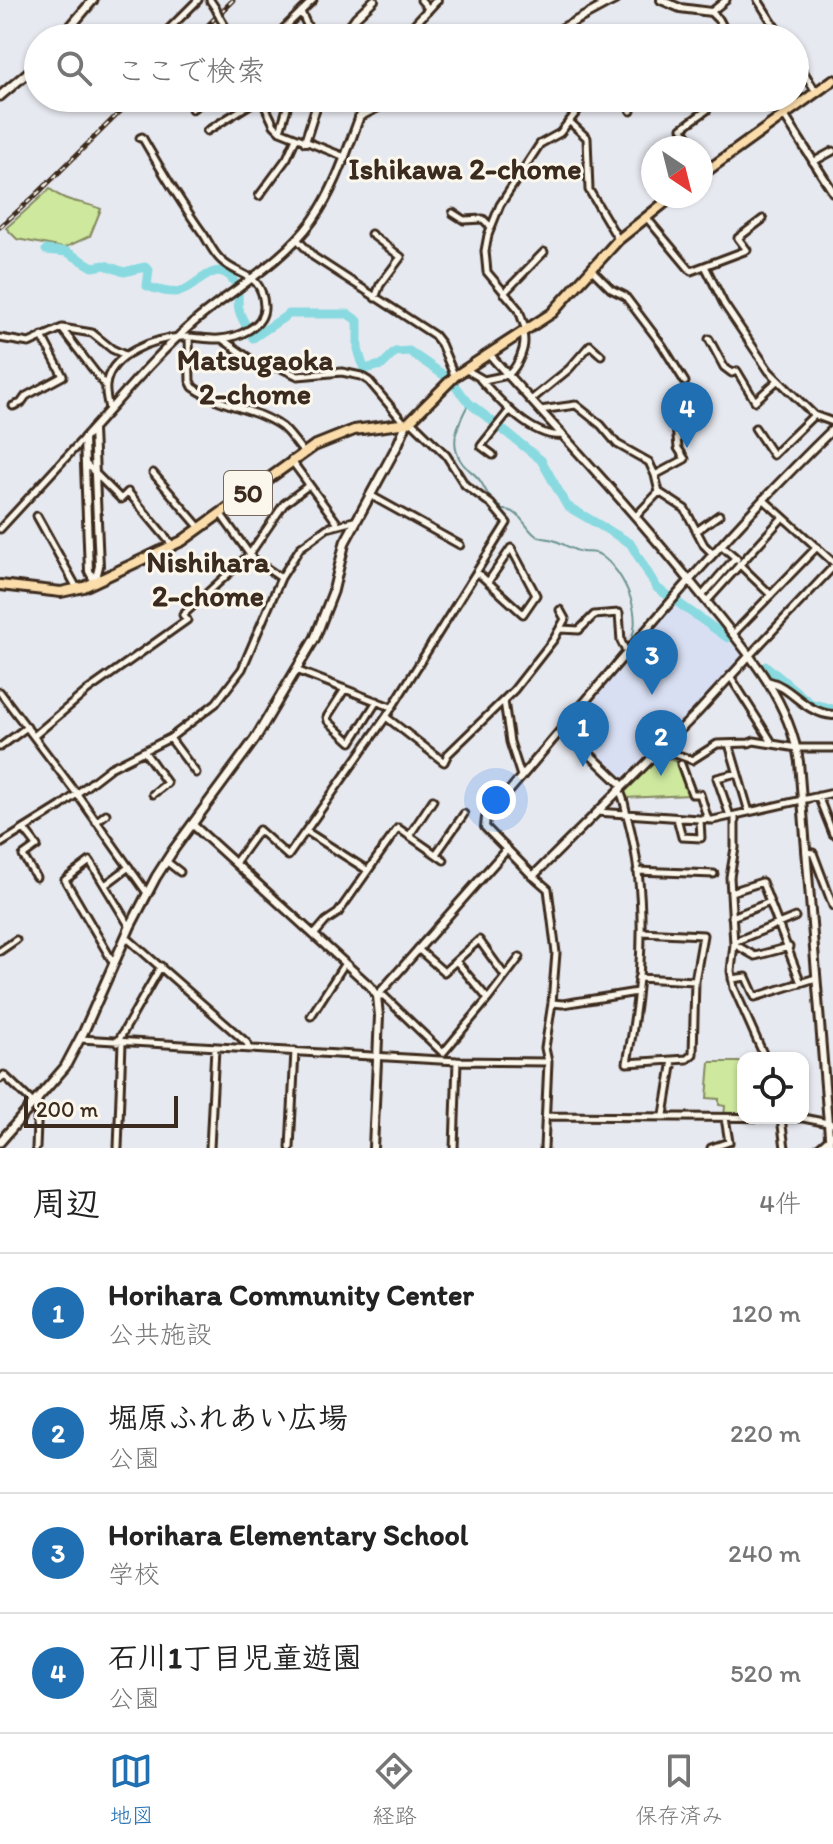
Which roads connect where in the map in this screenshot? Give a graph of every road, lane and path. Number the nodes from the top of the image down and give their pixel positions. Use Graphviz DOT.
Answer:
graph roads {
  1 [pos="93,0"];
  2 [pos="198,0"];
  3 [pos="210,0"];
  4 [pos="313,0"];
  5 [pos="374,0"];
  6 [pos="421,0"];
  7 [pos="437,0"];
  8 [pos="615,0"];
  9 [pos="661,0"];
  10 [pos="726,0"];
  11 [pos="758,0"];
  12 [pos="600,3"];
  13 [pos="428,8"];
  14 [pos="301,12"];
  15 [pos="711,12"];
  16 [pos="73,24"];
  17 [pos="174,24"];
  18 [pos="224,24"];
  19 [pos="289,24"];
  20 [pos="307,24"];
  21 [pos="351,24"];
  22 [pos="414,24"];
  23 [pos="566,24"];
  24 [pos="721,24"];
  25 [pos="773,24"];
  26 [pos="24,76"];
  27 [pos="833,80"];
  28 [pos="809,82"];
  29 [pos="816,92"];
  30 [pos="0,96"];
  31 [pos="809,97"];
  32 [pos="238,112"];
  33 [pos="267,112"];
  34 [pos="286,112"];
  35 [pos="315,112"];
  36 [pos="361,112"];
  37 [pos="369,112"];
  38 [pos="577,112"];
  39 [pos="704,112"];
  40 [pos="781,112"];
  41 [pos="787,112"];
  42 [pos="783,115"];
  43 [pos="359,117"];
  44 [pos="570,122"];
  45 [pos="207,131"];
  46 [pos="280,131"];
  47 [pos="688,136"];
  48 [pos="140,138"];
  49 [pos="296,138"];
  50 [pos="305,142"];
  51 [pos="833,151"];
  52 [pos="345,157"];
  53 [pos="813,163"];
  54 [pos="713,167"];
  55 [pos="833,192"];
  56 [pos="259,196"];
  57 [pos="657,208"];
  58 [pos="453,213"];
  59 [pos="645,217"];
  60 [pos="763,219"];
  61 [pos="491,227"];
  62 [pos="371,234"];
  63 [pos="297,239"];
  64 [pos="618,240"];
  65 [pos="544,252"];
  66 [pos="705,266"];
  67 [pos="592,270"];
  68 [pos="252,277"];
  69 [pos="504,293"];
  70 [pos="375,298"];
  71 [pos="62,328"];
  72 [pos="525,333"];
  73 [pos="42,336"];
  74 [pos="179,337"];
  75 [pos="189,337"];
  76 [pos="0,338"];
  77 [pos="221,339"];
  78 [pos="709,339"];
  79 [pos="489,354"];
  80 [pos="125,355"];
  81 [pos="601,355"];
  82 [pos="465,369"];
  83 [pos="508,375"];
  84 [pos="455,376"];
  85 [pos="480,379"];
  86 [pos="777,381"];
  87 [pos="685,382"];
  88 [pos="106,385"];
  89 [pos="531,400"];
  90 [pos="13,406"];
  91 [pos="540,410"];
  92 [pos="109,411"];
  93 [pos="509,411"];
  94 [pos="814,415"];
  95 [pos="833,422"];
  96 [pos="408,423"];
  97 [pos="693,423"];
  98 [pos="755,428"];
  99 [pos="93,429"];
  100 [pos="833,429"];
  101 [pos="563,435"];
  102 [pos="84,438"];
  103 [pos="303,452"];
  104 [pos="493,455"];
  105 [pos="291,460"];
  106 [pos="86,464"];
  107 [pos="95,473"];
  108 [pos="153,473"];
  109 [pos="655,475"];
  110 [pos="309,485"];
  111 [pos="659,492"];
  112 [pos="369,495"];
  113 [pos="762,498"];
  114 [pos="220,513"];
  115 [pos="719,515"];
  116 [pos="37,516"];
  117 [pos="636,516"];
  118 [pos="783,517"];
  119 [pos="354,521"];
  120 [pos="338,524"];
  121 [pos="0,529"];
  122 [pos="200,529"];
  123 [pos="698,530"];
  124 [pos="460,545"];
  125 [pos="721,545"];
  126 [pos="173,546"];
  127 [pos="817,547"];
  128 [pos="713,554"];
  129 [pos="249,555"];
  130 [pos="738,561"];
  131 [pos="833,564"];
  132 [pos="477,572"];
  133 [pos="281,578"];
  134 [pos="690,581"];
  135 [pos="95,582"];
  136 [pos="488,582"];
  137 [pos="0,585"];
  138 [pos="77,589"];
  139 [pos="771,595"];
  140 [pos="704,599"];
  141 [pos="560,610"];
  142 [pos="561,629"];
  143 [pos="733,634"];
  144 [pos="628,653"];
  145 [pos="750,655"];
  146 [pos="296,670"];
  147 [pos="730,676"];
  148 [pos="767,681"];
  149 [pos="345,689"];
  150 [pos="0,692"];
  151 [pos="504,700"];
  152 [pos="377,701"];
  153 [pos="391,707"];
  154 [pos="833,715"];
  155 [pos="386,717"];
  156 [pos="27,727"];
  157 [pos="563,729"];
  158 [pos="34,736"];
  159 [pos="170,738"];
  160 [pos="729,744"];
  161 [pos="774,745"];
  162 [pos="0,747"];
  163 [pos="660,748"];
  164 [pos="797,748"];
  165 [pos="833,748"];
  166 [pos="144,751"];
  167 [pos="681,764"];
  168 [pos="196,773"];
  169 [pos="737,773"];
  170 [pos="521,777"];
  171 [pos="620,787"];
  172 [pos="833,793"];
  173 [pos="77,794"];
  174 [pos="153,794"];
  175 [pos="818,796"];
  176 [pos="802,799"];
  177 [pos="433,800"];
  178 [pos="597,812"];
  179 [pos="749,812"];
  180 [pos="106,814"];
  181 [pos="464,814"];
  182 [pos="627,815"];
  183 [pos="732,816"];
  184 [pos="677,818"];
  185 [pos="700,820"];
  186 [pos="708,820"];
  187 [pos="96,822"];
  188 [pos="192,824"];
  189 [pos="24,829"];
  190 [pos="306,831"];
  191 [pos="833,834"];
  192 [pos="409,836"];
  193 [pos="0,844"];
  194 [pos="507,849"];
  195 [pos="806,852"];
  196 [pos="436,854"];
  197 [pos="444,860"];
  198 [pos="166,861"];
  199 [pos="235,863"];
  200 [pos="129,867"];
  201 [pos="367,870"];
  202 [pos="637,871"];
  203 [pos="180,872"];
  204 [pos="714,874"];
  205 [pos="533,876"];
  206 [pos="36,877"];
  207 [pos="105,885"];
  208 [pos="731,892"];
  209 [pos="147,893"];
  210 [pos="770,902"];
  211 [pos="832,903"];
  212 [pos="732,917"];
  213 [pos="795,917"];
  214 [pos="779,923"];
  215 [pos="130,927"];
  216 [pos="641,932"];
  217 [pos="314,935"];
  218 [pos="126,937"];
  219 [pos="16,940"];
  220 [pos="734,943"];
  221 [pos="789,947"];
  222 [pos="418,949"];
  223 [pos="0,951"];
  224 [pos="520,957"];
  225 [pos="456,961"];
  226 [pos="345,963"];
  227 [pos="114,964"];
  228 [pos="161,966"];
  229 [pos="505,976"];
  230 [pos="638,978"];
  231 [pos="816,978"];
  232 [pos="732,979"];
  233 [pos="695,981"];
  234 [pos="801,983"];
  235 [pos="637,992"];
  236 [pos="377,996"];
  237 [pos="488,999"];
  238 [pos="552,1003"];
  239 [pos="311,1016"];
  240 [pos="80,1039"];
  241 [pos="120,1043"];
  242 [pos="823,1047"];
  243 [pos="215,1048"];
  244 [pos="249,1048"];
  245 [pos="833,1048"];
  246 [pos="295,1051"];
  247 [pos="762,1052"];
  248 [pos="443,1053"];
  249 [pos="377,1054"];
  250 [pos="450,1060"];
  251 [pos="673,1060"];
  252 [pos="457,1061"];
  253 [pos="548,1062"];
  254 [pos="0,1079"];
  255 [pos="36,1103"];
  256 [pos="664,1115"];
  257 [pos="546,1116"];
  258 [pos="725,1118"];
  259 [pos="737,1118"];
  260 [pos="809,1119"];
  261 [pos="830,1123"];
  262 [pos="782,1124"];
  263 [pos="831,1136"];
  264 [pos="0,1142"];
  265 [pos="36,1148"];
  266 [pos="118,1148"];
  267 [pos="210,1148"];
  268 [pos="290,1148"];
  269 [pos="373,1148"];
  270 [pos="454,1148"];
  271 [pos="544,1148"];
  272 [pos="711,1148"];
  273 [pos="785,1148"];
  274 [pos="818,1148"];
  275 [pos="830,1148"];
  1 -- 16 [label="main road"];
  2 -- 17 [label="street"];
  3 -- 18 [label="street, bridge"];
  4 -- 14 [label="street"];
  5 -- 21 [label="street"];
  6 -- 13 [label="street"];
  7 -- 13 [label="street"];
  8 -- 12 [label="street"];
  9 -- 15 [label="street"];
  10 -- 15 [label="street"];
  11 -- 25 [label="street"];
  12 -- 23 [label="street"];
  13 -- 22 [label="street"];
  14 -- 19 [label="street"];
  14 -- 20 [label="street"];
  15 -- 24 [label="street"];
  26 -- 30 [label="main road"];
  27 -- 29 [label="highway"];
  28 -- 29 [label="street"];
  29 -- 31 [label="highway"];
  32 -- 45 [label="street"];
  33 -- 46 [label="street"];
  34 -- 46 [label="street"];
  35 -- 50 [label="street"];
  36 -- 43 [label="street"];
  37 -- 43 [label="street"];
  38 -- 44 [label="street"];
  39 -- 47 [label="street"];
  40 -- 42 [label="street"];
  41 -- 42 [label="highway"];
  42 -- 53 [label="street"];
  42 -- 54 [label="highway"];
  43 -- 52 [label="street"];
  44 -- 61 [label="street"];
  44 -- 64 [label="street"];
  46 -- 49 [label="street"];
  48 -- 68 [label="street"];
  49 -- 50 [label="street"];
  49 -- 56 [label="street"];
  50 -- 52 [label="street"];
  51 -- 53 [label="street"];
  52 -- 63 [label="street"];
  53 -- 55 [label="street"];
  57 -- 59 [label="highway"];
  58 -- 61 [label="street"];
  59 -- 64 [label="highway"];
  59 -- 66 [label="street"];
  60 -- 66 [label="street"];
  61 -- 69 [label="street"];
  62 -- 70 [label="street"];
  63 -- 68 [label="street"];
  63 -- 70 [label="street"];
  64 -- 67 [label="highway"];
  65 -- 69 [label="street"];
  66 -- 86 [label="street"];
  67 -- 72 [label="highway"];
  67 -- 87 [label="street"];
  68 -- 74 [label="street"];
  68 -- 77 [label="street"];
  69 -- 72 [label="street"];
  70 -- 84 [label="street"];
  71 -- 73 [label="street"];
  71 -- 80 [label="street"];
  71 -- 88 [label="street"];
  72 -- 79 [label="highway"];
  72 -- 83 [label="street"];
  73 -- 76 [label="street"];
  73 -- 90 [label="street"];
  74 -- 75 [label="street"];
  74 -- 80 [label="street"];
  74 -- 92 [label="street"];
  75 -- 77 [label="street"];
  75 -- 103 [label="street"];
  77 -- 96 [label="street"];
  78 -- 86 [label="street"];
  79 -- 82 [label="highway"];
  79 -- 83 [label="street"];
  80 -- 88 [label="street"];
  81 -- 89 [label="street"];
  82 -- 84 [label="highway"];
  82 -- 85 [label="street"];
  83 -- 85 [label="street"];
  83 -- 89 [label="street"];
  84 -- 96 [label="highway"];
  85 -- 93 [label="street"];
  86 -- 94 [label="street"];
  88 -- 92 [label="street"];
  89 -- 91 [label="street"];
  91 -- 101 [label="street"];
  91 -- 109 [label="street"];
  92 -- 99 [label="street"];
  93 -- 101 [label="street"];
  93 -- 104 [label="street"];
  94 -- 95 [label="street"];
  94 -- 98 [label="street"];
  96 -- 103 [label="highway, 50"];
  96 -- 112 [label="main road"];
  96 -- 132 [label="street"];
  97 -- 109 [label="street"];
  99 -- 102 [label="street"];
  99 -- 107 [label="street"];
  100 -- 113 [label="street"];
  101 -- 117 [label="street"];
  102 -- 121 [label="street"];
  102 -- 135 [label="street"];
  103 -- 105 [label="highway, 50"];
  105 -- 110 [label="street"];
  105 -- 114 [label="highway, 50"];
  106 -- 107 [label="street"];
  107 -- 126 [label="street"];
  107 -- 135 [label="street"];
  108 -- 122 [label="street"];
  109 -- 111 [label="street"];
  110 -- 120 [label="street"];
  110 -- 129 [label="street"];
  111 -- 117 [label="street"];
  111 -- 123 [label="street"];
  112 -- 119 [label="main road"];
  112 -- 124 [label="street"];
  113 -- 118 [label="street"];
  113 -- 125 [label="street"];
  114 -- 122 [label="highway, 50"];
  114 -- 129 [label="street"];
  115 -- 123 [label="street"];
  116 -- 138 [label="street"];
  117 -- 134 [label="street"];
  118 -- 127 [label="street"];
  118 -- 130 [label="street"];
  119 -- 120 [label="street"];
  119 -- 146 [label="main road"];
  120 -- 133 [label="street"];
  122 -- 126 [label="highway, 50"];
  123 -- 128 [label="street"];
  125 -- 128 [label="street"];
  125 -- 130 [label="street"];
  126 -- 135 [label="highway, 50"];
  127 -- 131 [label="street"];
  127 -- 139 [label="street"];
  128 -- 134 [label="street"];
  129 -- 133 [label="street"];
  129 -- 158 [label="street"];
  130 -- 139 [label="street"];
  130 -- 140 [label="street"];
  131 -- 145 [label="street"];
  132 -- 136 [label="street"];
  132 -- 153 [label="street"];
  133 -- 159 [label="street"];
  134 -- 140 [label="street"];
  134 -- 144 [label="street"];
  135 -- 138 [label="highway, 50"];
  136 -- 136 [label="street"];
  137 -- 138 [label="highway, 50"];
  139 -- 143 [label="street"];
  140 -- 143 [label="street"];
  141 -- 142 [label="street"];
  142 -- 144 [label="street"];
  142 -- 151 [label="street"];
  143 -- 145 [label="street"];
  144 -- 157 [label="street"];
  145 -- 147 [label="street"];
  145 -- 148 [label="street"];
  146 -- 149 [label="street"];
  146 -- 188 [label="main road"];
  147 -- 161 [label="street"];
  147 -- 163 [label="street"];
  148 -- 154 [label="street"];
  148 -- 164 [label="street"];
  149 -- 152 [label="street"];
  149 -- 152 [label="street"];
  150 -- 156 [label="street"];
  151 -- 155 [label="street"];
  151 -- 170 [label="street"];
  152 -- 153 [label="street"];
  153 -- 155 [label="street"];
  155 -- 190 [label="street"];
  156 -- 158 [label="street"];
  156 -- 162 [label="street"];
  157 -- 170 [label="street"];
  157 -- 171 [label="street"];
  158 -- 173 [label="street"];
  159 -- 166 [label="street"];
  159 -- 168 [label="street"];
  160 -- 161 [label="street"];
  160 -- 163 [label="street"];
  160 -- 169 [label="street"];
  161 -- 164 [label="street"];
  163 -- 171 [label="street"];
  164 -- 165 [label="street"];
  164 -- 176 [label="street"];
  166 -- 173 [label="street"];
  166 -- 174 [label="street"];
  167 -- 186 [label="street"];
  169 -- 179 [label="street"];
  169 -- 183 [label="street"];
  170 -- 194 [label="street"];
  171 -- 178 [label="street"];
  171 -- 182 [label="street"];
  172 -- 175 [label="street"];
  173 -- 187 [label="street"];
  173 -- 189 [label="street"];
  175 -- 176 [label="street"];
  175 -- 191 [label="street"];
  176 -- 179 [label="street"];
  176 -- 195 [label="street"];
  177 -- 192 [label="street"];
  178 -- 182 [label="street"];
  178 -- 205 [label="street"];
  179 -- 183 [label="street"];
  180 -- 187 [label="street"];
  181 -- 196 [label="street"];
  182 -- 184 [label="street"];
  182 -- 202 [label="street"];
  183 -- 186 [label="street"];
  183 -- 208 [label="street"];
  184 -- 185 [label="street"];
  184 -- 185 [label="street"];
  185 -- 186 [label="street"];
  187 -- 200 [label="street"];
  188 -- 198 [label="main road"];
  188 -- 199 [label="street"];
  189 -- 193 [label="street"];
  189 -- 206 [label="street"];
  190 -- 199 [label="street"];
  190 -- 201 [label="street"];
  192 -- 196 [label="street"];
  192 -- 201 [label="street"];
  194 -- 205 [label="street"];
  194 -- 222 [label="street"];
  195 -- 211 [label="street"];
  195 -- 231 [label="street"];
  196 -- 197 [label="street"];
  198 -- 203 [label="street"];
  198 -- 209 [label="main road"];
  199 -- 217 [label="street"];
  200 -- 207 [label="street"];
  200 -- 209 [label="street"];
  201 -- 217 [label="street"];
  202 -- 204 [label="street"];
  202 -- 216 [label="street"];
  205 -- 238 [label="street"];
  207 -- 215 [label="street"];
  207 -- 227 [label="street"];
  208 -- 210 [label="street"];
  208 -- 212 [label="street"];
  209 -- 215 [label="main road"];
  210 -- 212 [label="street"];
  210 -- 214 [label="street"];
  212 -- 220 [label="street"];
  213 -- 214 [label="street"];
  214 -- 220 [label="street"];
  214 -- 221 [label="street"];
  215 -- 218 [label="main road"];
  216 -- 230 [label="street"];
  216 -- 233 [label="street"];
  217 -- 226 [label="street"];
  218 -- 227 [label="main road"];
  218 -- 228 [label="street"];
  219 -- 223 [label="street"];
  220 -- 221 [label="street"];
  220 -- 232 [label="street"];
  221 -- 234 [label="street"];
  222 -- 225 [label="street"];
  222 -- 236 [label="street"];
  224 -- 229 [label="street"];
  225 -- 229 [label="street"];
  225 -- 237 [label="street"];
  226 -- 236 [label="street"];
  226 -- 239 [label="street"];
  227 -- 240 [label="main road"];
  228 -- 241 [label="street"];
  228 -- 244 [label="street"];
  229 -- 237 [label="street"];
  230 -- 233 [label="street"];
  230 -- 235 [label="street"];
  231 -- 234 [label="street"];
  231 -- 242 [label="street"];
  232 -- 234 [label="street"];
  232 -- 247 [label="street"];
  233 -- 251 [label="street"];
  235 -- 238 [label="street"];
  235 -- 251 [label="street"];
  236 -- 248 [label="street"];
  236 -- 249 [label="street"];
  237 -- 248 [label="street"];
  238 -- 253 [label="street"];
  240 -- 241 [label="street"];
  240 -- 255 [label="main road"];
  241 -- 243 [label="street"];
  241 -- 266 [label="street"];
  242 -- 245 [label="street"];
  242 -- 261 [label="street"];
  243 -- 244 [label="street"];
  243 -- 267 [label="street"];
  244 -- 246 [label="street"];
  246 -- 249 [label="street"];
  246 -- 268 [label="street"];
  248 -- 250 [label="street"];
  249 -- 250 [label="street"];
  249 -- 269 [label="street"];
  250 -- 252 [label="street"];
  251 -- 256 [label="street"];
  252 -- 253 [label="street"];
  252 -- 270 [label="street"];
  253 -- 257 [label="street"];
  254 -- 255 [label="street"];
  255 -- 264 [label="main road"];
  255 -- 265 [label="street"];
  256 -- 257 [label="street"];
  256 -- 258 [label="street"];
  257 -- 271 [label="street"];
  258 -- 259 [label="street"];
  258 -- 272 [label="street"];
  260 -- 261 [label="street"];
  261 -- 263 [label="street"];
  262 -- 273 [label="street"];
  263 -- 274 [label="street"];
  263 -- 275 [label="street"];
}
